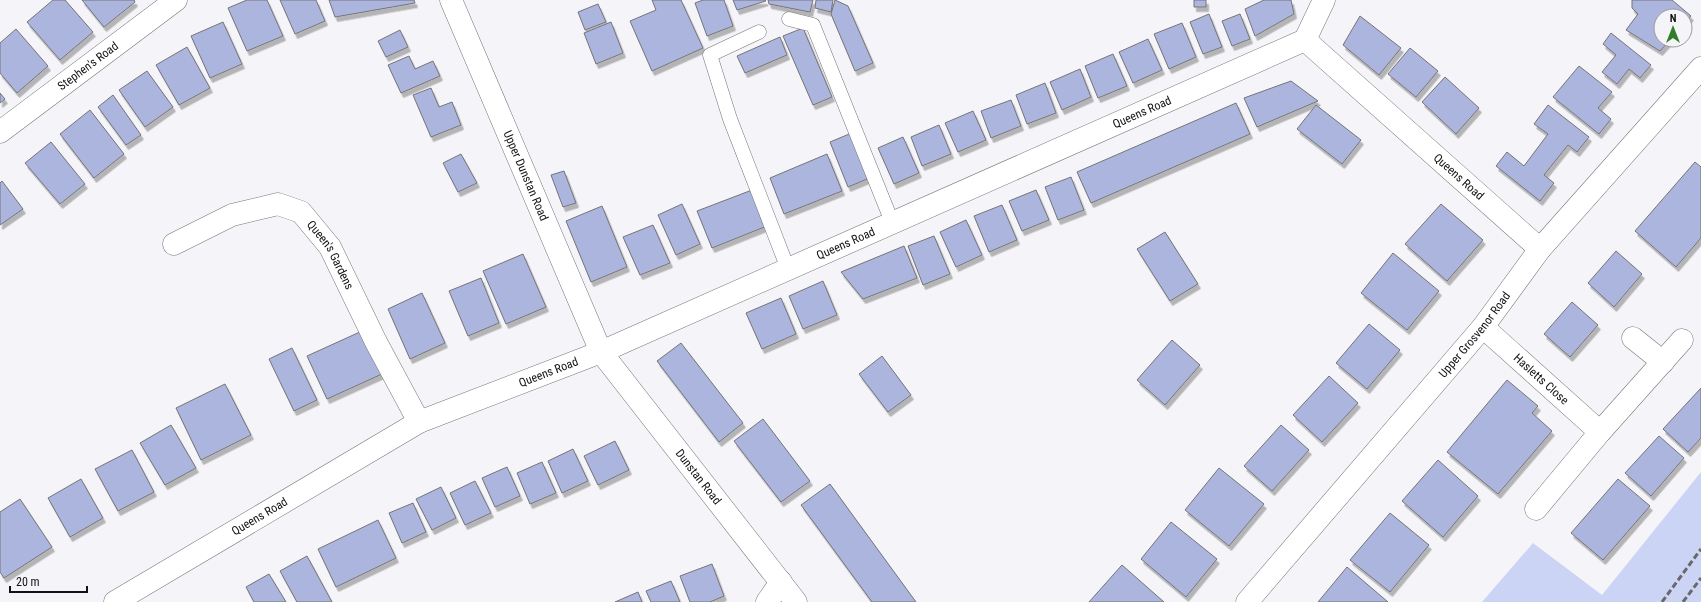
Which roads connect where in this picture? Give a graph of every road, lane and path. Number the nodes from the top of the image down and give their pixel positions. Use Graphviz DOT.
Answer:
graph roads {
  1 [pos="176,0"];
  2 [pos="450,0"];
  3 [pos="1324,0"];
  4 [pos="789,18"];
  5 [pos="759,32"];
  6 [pos="1305,40"];
  7 [pos="1701,68"];
  8 [pos="0,132"];
  9 [pos="892,222"];
  10 [pos="174,244"];
  11 [pos="1540,249"];
  12 [pos="788,269"];
  13 [pos="1483,327"];
  14 [pos="1633,338"];
  15 [pos="1682,340"];
  16 [pos="601,352"];
  17 [pos="1662,362"];
  18 [pos="419,422"];
  19 [pos="1600,432"];
  20 [pos="1536,509"];
  21 [pos="781,582"];
  22 [pos="115,602"];
  23 [pos="767,602"];
  24 [pos="796,602"];
  25 [pos="1247,602"];
  1 -- 8 [label="street, Stephen's Road"];
  2 -- 16 [label="street, Upper Dunstan Road"];
  3 -- 6 [label="street"];
  4 -- 9 [label="lane"];
  5 -- 12 [label="lane"];
  6 -- 9 [label="street, Queens Road"];
  6 -- 11 [label="street, Queens Road"];
  7 -- 11 [label="street, Upper Grosvenor Road"];
  9 -- 12 [label="street, Queens Road"];
  10 -- 18 [label="street, Queen's Gardens"];
  11 -- 13 [label="street, Upper Grosvenor Road"];
  12 -- 16 [label="street, Queens Road"];
  13 -- 19 [label="street, Hasletts Close"];
  13 -- 25 [label="street, Upper Grosvenor Road"];
  14 -- 17 [label="street"];
  15 -- 17 [label="street"];
  16 -- 18 [label="street, Queens Road"];
  16 -- 21 [label="street, Dunstan Road"];
  17 -- 19 [label="street"];
  18 -- 22 [label="street, Queens Road"];
  19 -- 20 [label="street"];
  21 -- 23 [label="street"];
  21 -- 24 [label="street, Dunstan Road"];
}
